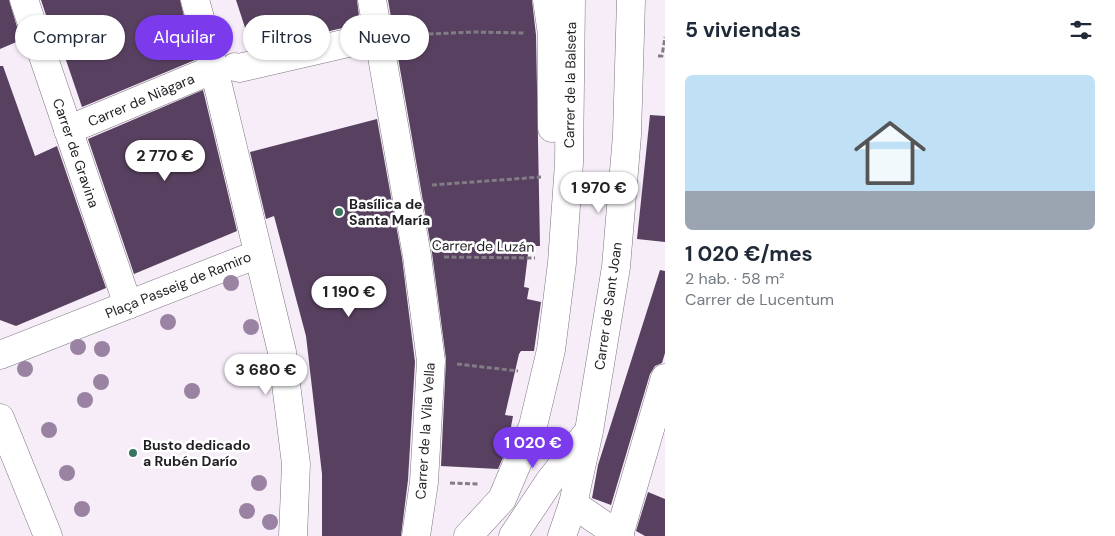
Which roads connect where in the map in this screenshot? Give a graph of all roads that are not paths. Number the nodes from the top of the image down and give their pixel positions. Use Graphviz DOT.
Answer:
graph roads {
  1 [pos="24,0"];
  2 [pos="195,0"];
  3 [pos="372,0"];
  4 [pos="547,0"];
  5 [pos="571,0"];
  6 [pos="631,0"];
  7 [pos="374,15"];
  8 [pos="340,45"];
  9 [pos="382,60"];
  10 [pos="225,68"];
  11 [pos="68,130"];
  12 [pos="258,254"];
  13 [pos="128,305"];
  14 [pos="0,356"];
  15 [pos="541,376"];
  16 [pos="665,378"];
  17 [pos="0,418"];
  18 [pos="589,431"];
  19 [pos="573,504"];
  20 [pos="48,536"];
  21 [pos="293,536"];
  22 [pos="416,536"];
  23 [pos="468,536"];
  24 [pos="513,536"];
  25 [pos="562,536"];
  26 [pos="619,536"];
  1 -- 11 [label="street, Carrer de Gravina"];
  2 -- 10 [label="street"];
  3 -- 7 [label="street, Carrer de la Vila Vella"];
  4 -- 15 [label="street, Carrer de la Balseta"];
  5 -- 15 [label="street, Carrer de la Balseta"];
  6 -- 18 [label="street, Carrer de Sant Joan"];
  8 -- 10 [label="street, Carrer de Niàgara"];
  9 -- 22 [label="street, Carrer de la Vila Vella"];
  10 -- 11 [label="street, Carrer de Niàgara"];
  10 -- 12 [label="street"];
  11 -- 13 [label="street, Carrer de Gravina"];
  12 -- 13 [label="street, Plaça Passeig de Ramiro"];
  12 -- 21 [label="street, Plaça Passeig de Ramiro"];
  13 -- 14 [label="street, Plaça Passeig de Ramiro"];
  15 -- 23 [label="street"];
  16 -- 26 [label="street"];
  17 -- 20 [label="street"];
  18 -- 19 [label="street, Carrer de Sant Joan"];
  18 -- 24 [label="street"];
  19 -- 25 [label="street, Carrer de Sant Joan"];
  19 -- 26 [label="street"];
}
